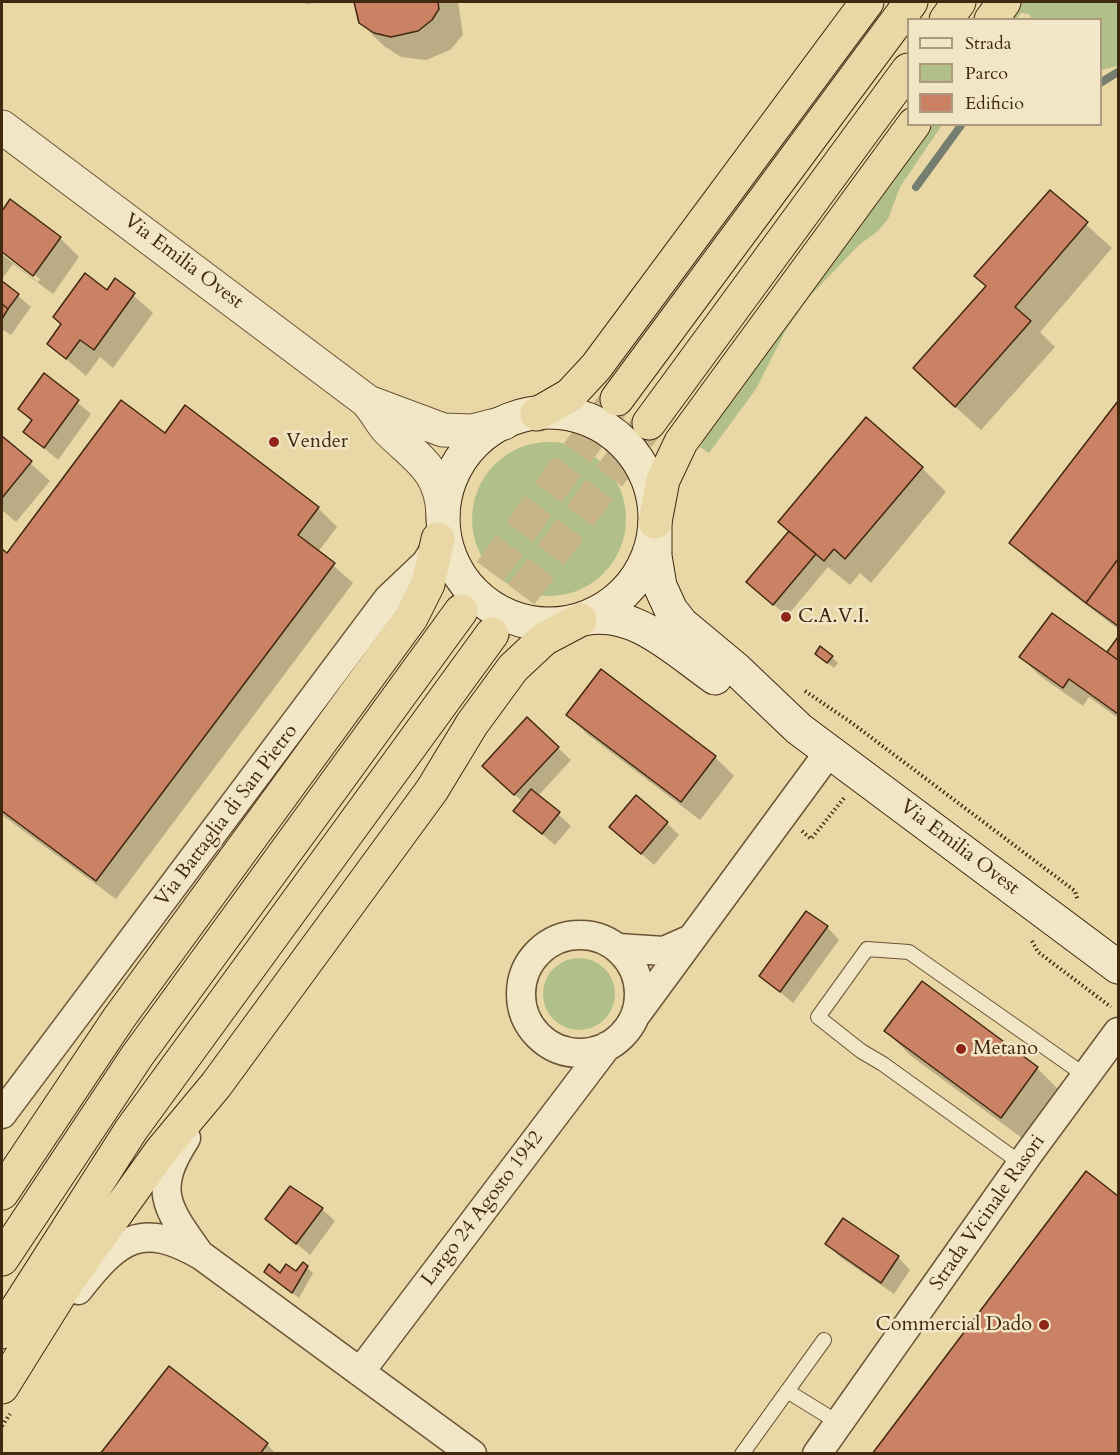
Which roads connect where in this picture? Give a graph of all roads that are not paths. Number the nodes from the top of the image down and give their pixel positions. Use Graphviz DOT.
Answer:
graph roads {
  1 [pos="867,2"];
  2 [pos="911,2"];
  3 [pos="959,2"];
  4 [pos="1004,2"];
  5 [pos="947,18"];
  6 [pos="992,18"];
  7 [pos="907,73"];
  8 [pos="913,126"];
  9 [pos="2,127"];
  10 [pos="364,399"];
  11 [pos="618,399"];
  12 [pos="537,414"];
  13 [pos="504,423"];
  14 [pos="649,423"];
  15 [pos="655,522"];
  16 [pos="441,527"];
  17 [pos="461,611"];
  18 [pos="580,620"];
  19 [pos="492,634"];
  20 [pos="799,729"];
  21 [pos="829,752"];
  22 [pos="691,939"];
  23 [pos="618,948"];
  24 [pos="1119,967"];
  25 [pos="634,1019"];
  26 [pos="1119,1032"];
  27 [pos="607,1046"];
  28 [pos="223,1076"];
  29 [pos="1086,1076"];
  30 [pos="2,1114"];
  31 [pos="1022,1164"];
  32 [pos="2,1193"];
  33 [pos="201,1256"];
  34 [pos="2,1259"];
  35 [pos="2,1332"];
  36 [pos="824,1340"];
  37 [pos="360,1372"];
  38 [pos="12,1386"];
  39 [pos="787,1391"];
  40 [pos="839,1424"];
  41 [pos="472,1454"];
  42 [pos="742,1454"];
  43 [pos="817,1454"];
  1 -- 12 [label="highway"];
  2 -- 11 [label="highway"];
  3 -- 5 [label="highway"];
  4 -- 6 [label="highway"];
  7 -- 14 [label="highway"];
  8 -- 15 [label="highway"];
  9 -- 10 [label="main road, Via Emilia Ovest"];
  10 -- 13 [label="main road, Via Emilia Ovest"];
  10 -- 16 [label="main road, Via Emilia Ovest"];
  12 -- 13 [label="main road, Via Emilia Ovest"];
  12 -- 15 [label="main road, Via Emilia Ovest"];
  13 -- 16 [label="main road, Via Emilia Ovest"];
  15 -- 18 [label="main road, Via Emilia Ovest"];
  15 -- 20 [label="main road, Via Emilia Ovest"];
  16 -- 18 [label="main road, Via Emilia Ovest"];
  16 -- 30 [label="street, Via Battaglia di San Pietro"];
  16 -- 32 [label="highway"];
  17 -- 34 [label="highway"];
  18 -- 20 [label="main road, Via Emilia Ovest"];
  18 -- 28 [label="highway"];
  19 -- 35 [label="highway"];
  20 -- 21 [label="main road, Via Emilia Ovest"];
  21 -- 22 [label="street, Largo 24 Agosto 1942"];
  21 -- 24 [label="main road, Via Emilia Ovest"];
  22 -- 23 [label="street, Largo 24 Agosto 1942"];
  22 -- 25 [label="street, Largo 24 Agosto 1942"];
  23 -- 25 [label="street"];
  23 -- 27 [label="street, Largo 24 Agosto 1942"];
  25 -- 27 [label="street, Largo 24 Agosto 1942"];
  26 -- 29 [label="street, Strada Vicinale Rasori"];
  27 -- 37 [label="street, Largo 24 Agosto 1942"];
  28 -- 33 [label="street"];
  28 -- 38 [label="highway"];
  29 -- 31 [label="street, Strada Vicinale Rasori"];
  29 -- 31 [label="lane"];
  31 -- 40 [label="street, Strada Vicinale Rasori"];
  33 -- 37 [label="street"];
  33 -- 38 [label="street"];
  36 -- 39 [label="lane"];
  37 -- 41 [label="street"];
  39 -- 40 [label="lane"];
  39 -- 42 [label="lane"];
  40 -- 43 [label="street, Strada Vicinale Rasori"];
}
